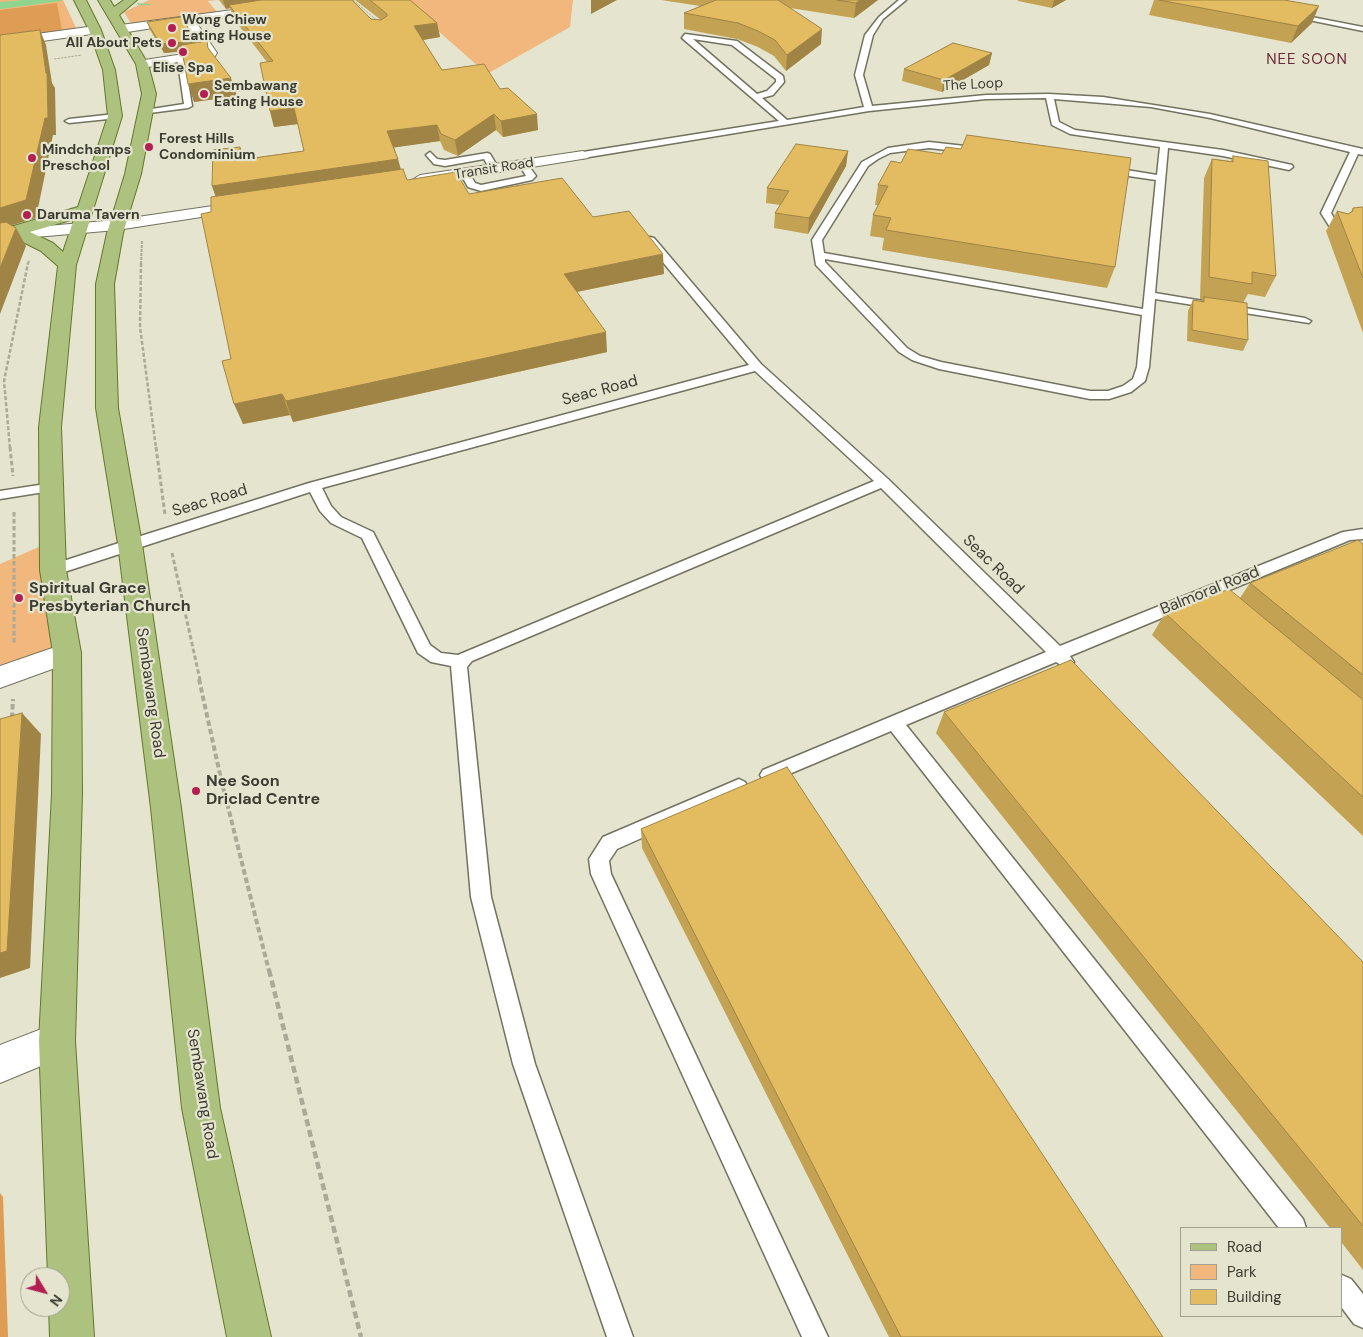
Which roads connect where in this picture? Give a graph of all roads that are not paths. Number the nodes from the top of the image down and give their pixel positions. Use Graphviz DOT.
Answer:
graph roads {
  1 [pos="80,0"];
  2 [pos="104,0"];
  3 [pos="131,0"];
  4 [pos="902,0"];
  5 [pos="282,6"];
  6 [pos="1286,14"];
  7 [pos="112,15"];
  8 [pos="189,20"];
  9 [pos="121,29"];
  10 [pos="1363,29"];
  11 [pos="95,30"];
  12 [pos="685,36"];
  13 [pos="0,43"];
  14 [pos="180,58"];
  15 [pos="142,64"];
  16 [pos="1049,96"];
  17 [pos="756,97"];
  18 [pos="868,109"];
  19 [pos="145,112"];
  20 [pos="115,116"];
  21 [pos="69,121"];
  22 [pos="784,121"];
  23 [pos="1164,146"];
  24 [pos="1359,151"];
  25 [pos="989,152"];
  26 [pos="430,155"];
  27 [pos="583,155"];
  28 [pos="523,164"];
  29 [pos="1289,167"];
  30 [pos="494,169"];
  31 [pos="1102,169"];
  32 [pos="465,173"];
  33 [pos="1161,178"];
  34 [pos="408,182"];
  35 [pos="266,203"];
  36 [pos="85,210"];
  37 [pos="117,224"];
  38 [pos="79,228"];
  39 [pos="1336,230"];
  40 [pos="643,232"];
  41 [pos="8,234"];
  42 [pos="818,255"];
  43 [pos="67,265"];
  44 [pos="1150,295"];
  45 [pos="1148,313"];
  46 [pos="1305,321"];
  47 [pos="757,367"];
  48 [pos="883,482"];
  49 [pos="314,486"];
  50 [pos="52,487"];
  51 [pos="0,495"];
  52 [pos="1363,534"];
  53 [pos="1329,543"];
  54 [pos="130,544"];
  55 [pos="1343,553"];
  56 [pos="53,570"];
  57 [pos="1206,592"];
  58 [pos="1221,604"];
  59 [pos="67,653"];
  60 [pos="1059,655"];
  61 [pos="462,662"];
  62 [pos="7,674"];
  63 [pos="1079,676"];
  64 [pos="894,723"];
  65 [pos="57,1041"];
  66 [pos="0,1064"];
  67 [pos="1293,1227"];
  68 [pos="1343,1289"];
  69 [pos="1363,1315"];
  70 [pos="72,1337"];
  71 [pos="250,1337"];
  72 [pos="620,1337"];
  73 [pos="815,1337"];
  1 -- 11 [label="main road"];
  2 -- 7 [label="main road, Sembawang Road"];
  3 -- 7 [label="main road"];
  4 -- 18 [label="lane"];
  5 -- 8 [label="street"];
  6 -- 10 [label="lane"];
  7 -- 9 [label="main road, Sembawang Road"];
  8 -- 9 [label="street"];
  8 -- 14 [label="street"];
  9 -- 15 [label="main road, Sembawang Road"];
  11 -- 13 [label="street"];
  11 -- 20 [label="main road"];
  12 -- 17 [label="lane"];
  12 -- 17 [label="lane"];
  14 -- 15 [label="street"];
  14 -- 19 [label="lane"];
  15 -- 19 [label="main road, Sembawang Road"];
  16 -- 18 [label="lane, The Loop"];
  16 -- 23 [label="lane"];
  16 -- 24 [label="lane, The Loop"];
  17 -- 22 [label="lane"];
  18 -- 22 [label="lane, The Loop"];
  19 -- 37 [label="main road, Sembawang Road"];
  20 -- 21 [label="lane"];
  20 -- 36 [label="main road"];
  22 -- 27 [label="lane, The Loop"];
  23 -- 29 [label="lane"];
  23 -- 33 [label="lane"];
  24 -- 39 [label="lane"];
  25 -- 42 [label="lane"];
  26 -- 30 [label="lane"];
  27 -- 28 [label="street, Transit Road"];
  28 -- 30 [label="street, Transit Road"];
  28 -- 32 [label="lane"];
  30 -- 32 [label="street, Transit Road"];
  31 -- 33 [label="lane"];
  32 -- 34 [label="street, Transit Road"];
  33 -- 44 [label="lane"];
  35 -- 37 [label="street"];
  36 -- 38 [label="main road"];
  36 -- 41 [label="main road"];
  37 -- 38 [label="street"];
  37 -- 54 [label="main road, Sembawang Road"];
  38 -- 41 [label="street"];
  38 -- 43 [label="main road"];
  40 -- 47 [label="lane"];
  41 -- 43 [label="main road"];
  42 -- 45 [label="lane"];
  42 -- 45 [label="lane"];
  43 -- 50 [label="main road"];
  44 -- 45 [label="lane"];
  44 -- 46 [label="lane"];
  47 -- 48 [label="lane, Seac Road"];
  47 -- 49 [label="lane, Seac Road"];
  48 -- 60 [label="lane, Seac Road"];
  48 -- 61 [label="lane"];
  49 -- 54 [label="lane, Seac Road"];
  49 -- 61 [label="lane"];
  50 -- 51 [label="lane"];
  50 -- 56 [label="main road"];
  52 -- 53 [label="lane, Balmoral Road"];
  53 -- 55 [label="lane"];
  53 -- 57 [label="lane, Balmoral Road"];
  54 -- 56 [label="lane, Seac Road"];
  54 -- 71 [label="main road, Sembawang Road"];
  56 -- 59 [label="main road"];
  57 -- 58 [label="lane"];
  57 -- 60 [label="lane, Balmoral Road"];
  59 -- 62 [label="street"];
  59 -- 65 [label="main road"];
  60 -- 63 [label="lane"];
  60 -- 64 [label="lane, Balmoral Road"];
  61 -- 72 [label="lane"];
  64 -- 67 [label="lane"];
  64 -- 73 [label="lane, Balmoral Road"];
  65 -- 66 [label="street"];
  65 -- 70 [label="main road"];
  68 -- 69 [label="lane"];
}
